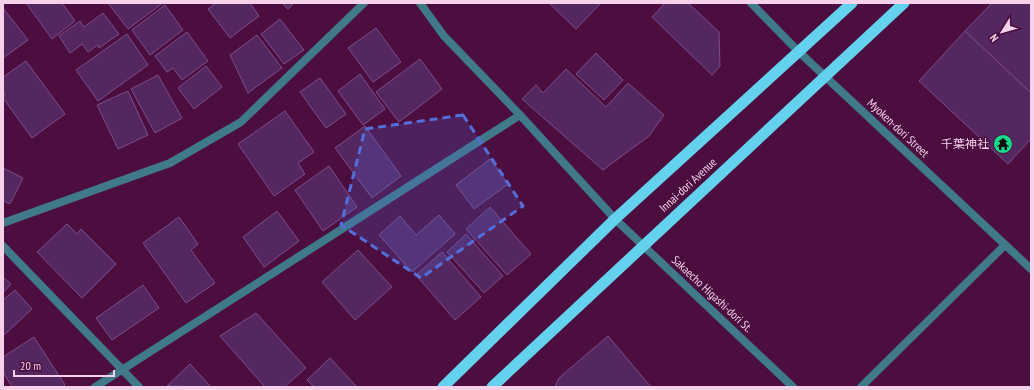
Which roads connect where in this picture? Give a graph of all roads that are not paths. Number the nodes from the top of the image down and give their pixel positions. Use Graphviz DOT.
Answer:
graph roads {
  1 [pos="364,3"];
  2 [pos="420,3"];
  3 [pos="751,3"];
  4 [pos="852,3"];
  5 [pos="904,3"];
  6 [pos="799,52"];
  7 [pos="824,76"];
  8 [pos="520,115"];
  9 [pos="615,219"];
  10 [pos="3,223"];
  11 [pos="643,245"];
  12 [pos="1005,245"];
  13 [pos="3,246"];
  14 [pos="1031,269"];
  15 [pos="122,369"];
  16 [pos="95,387"];
  17 [pos="139,387"];
  18 [pos="443,387"];
  19 [pos="492,387"];
  20 [pos="793,387"];
  21 [pos="861,387"];
  1 -- 10 [label="street"];
  2 -- 8 [label="street, Sakaecho Higashi-dori St."];
  3 -- 6 [label="street, Myoken-dori Street"];
  4 -- 6 [label="highway, Innai-dori Avenue"];
  5 -- 7 [label="highway, Innai-dori Avenue"];
  6 -- 7 [label="street, Myoken-dori Street"];
  6 -- 9 [label="highway, Innai-dori Avenue"];
  7 -- 11 [label="highway, Innai-dori Avenue"];
  7 -- 12 [label="street, Myoken-dori Street"];
  8 -- 9 [label="street, Sakaecho Higashi-dori St."];
  8 -- 15 [label="street"];
  9 -- 11 [label="street, Sakaecho Higashi-dori St."];
  9 -- 18 [label="highway, Innai-dori Avenue"];
  11 -- 19 [label="highway, Innai-dori Avenue"];
  11 -- 20 [label="street, Sakaecho Higashi-dori St."];
  12 -- 14 [label="street, Myoken-dori Street"];
  12 -- 21 [label="street"];
  13 -- 15 [label="street"];
  15 -- 16 [label="street"];
  15 -- 17 [label="street"];
}
